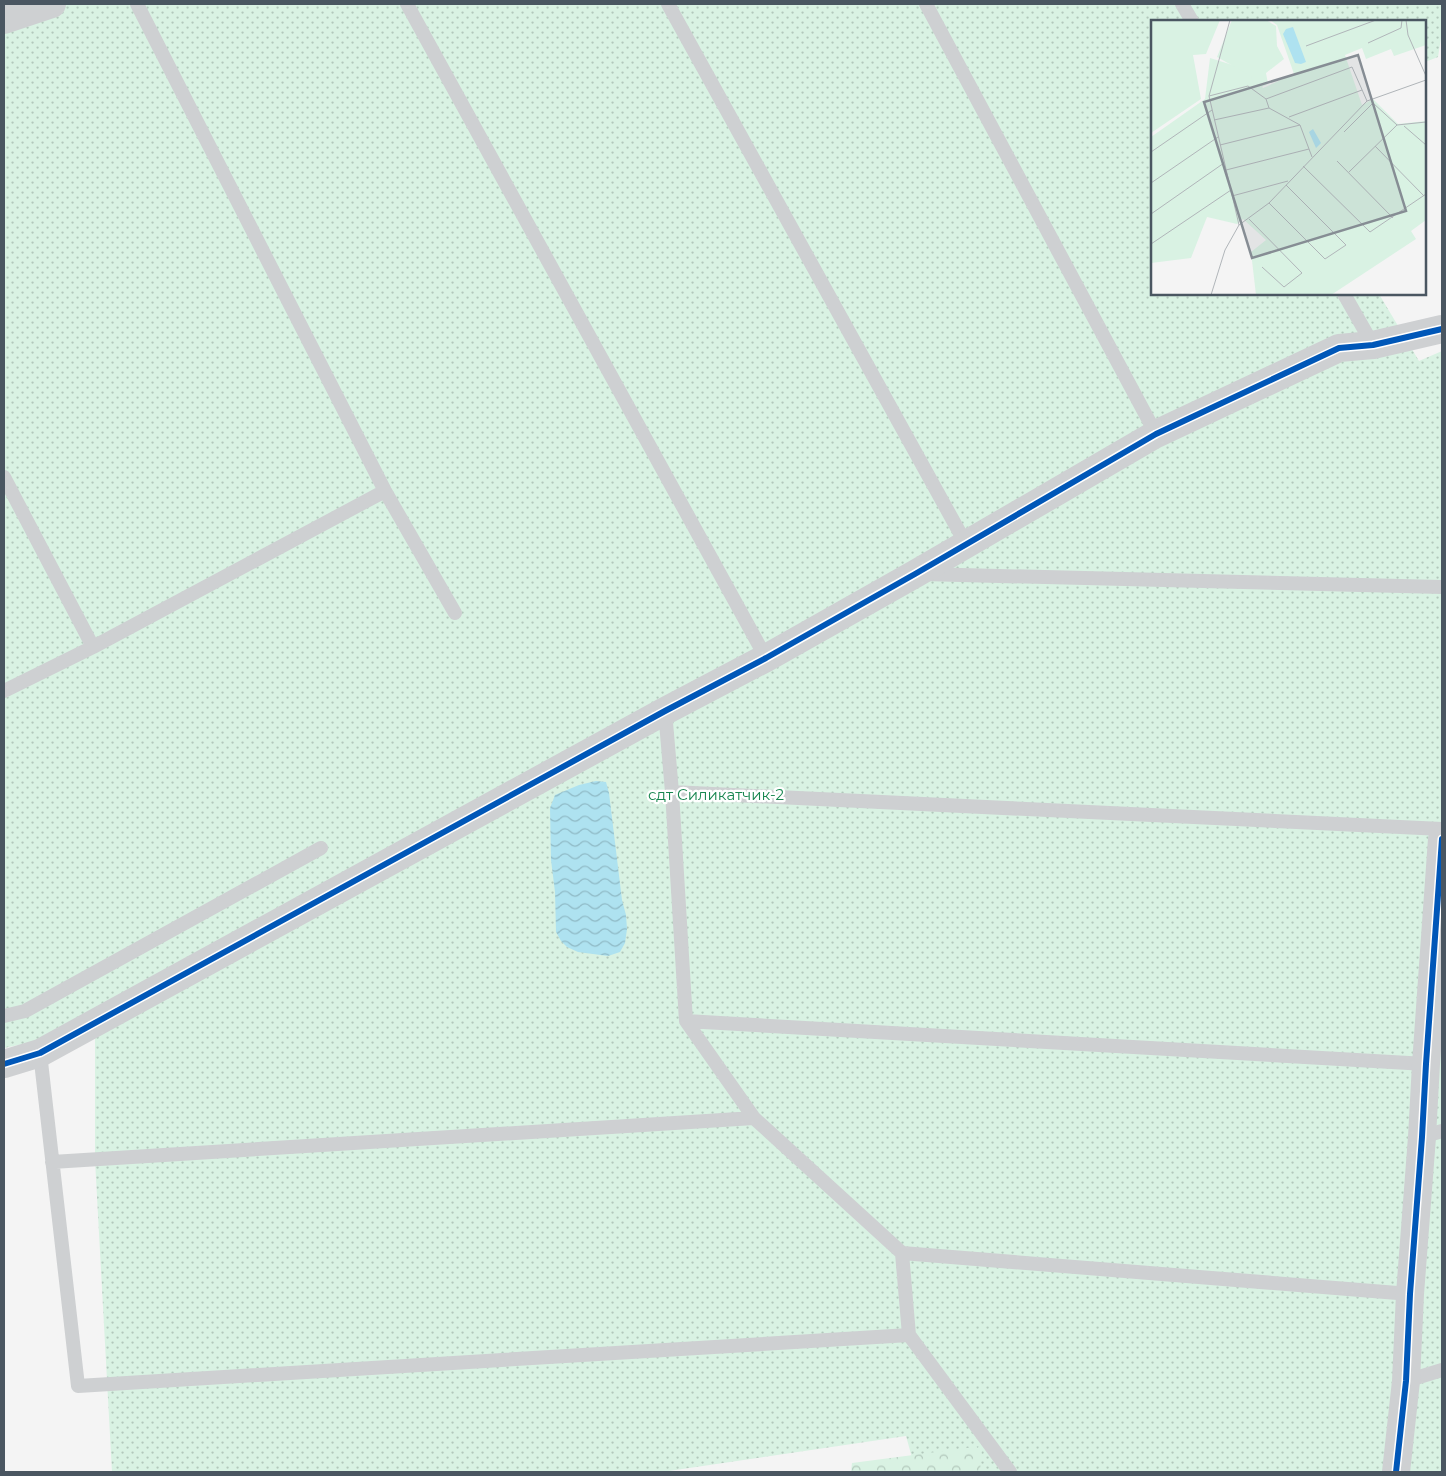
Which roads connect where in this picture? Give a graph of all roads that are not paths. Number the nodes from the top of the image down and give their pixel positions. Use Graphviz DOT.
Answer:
graph roads {
  1 [pos="52,4"];
  2 [pos="137,4"];
  3 [pos="408,4"];
  4 [pos="668,4"];
  5 [pos="926,4"];
  6 [pos="1182,4"];
  7 [pos="4,20"];
  8 [pos="1191,20"];
  9 [pos="1345,295"];
  10 [pos="1442,329"];
  11 [pos="1372,345"];
  12 [pos="1156,434"];
  13 [pos="4,477"];
  14 [pos="385,491"];
  15 [pos="966,544"];
  16 [pos="915,574"];
  17 [pos="1442,587"];
  18 [pos="455,613"];
  19 [pos="93,647"];
  20 [pos="766,658"];
  21 [pos="4,691"];
  22 [pos="665,711"];
  23 [pos="672,792"];
  24 [pos="1442,829"];
  25 [pos="1442,839"];
  26 [pos="320,848"];
  27 [pos="1440,898"];
  28 [pos="4,1016"];
  29 [pos="686,1021"];
  30 [pos="40,1053"];
  31 [pos="4,1064"];
  32 [pos="1426,1064"];
  33 [pos="754,1118"];
  34 [pos="1432,1134"];
  35 [pos="52,1162"];
  36 [pos="902,1253"];
  37 [pos="1410,1294"];
  38 [pos="909,1335"];
  39 [pos="1442,1370"];
  40 [pos="1406,1381"];
  41 [pos="1010,1472"];
  42 [pos="1396,1472"];
  1 -- 7 [label="street"];
  2 -- 14 [label="lane"];
  3 -- 20 [label="lane"];
  4 -- 15 [label="lane"];
  5 -- 12 [label="lane"];
  6 -- 8 [label="lane"];
  9 -- 11 [label="lane"];
  10 -- 11 [label="street"];
  11 -- 12 [label="street"];
  12 -- 15 [label="street"];
  13 -- 19 [label="lane"];
  14 -- 18 [label="lane"];
  14 -- 19 [label="lane"];
  15 -- 16 [label="street"];
  16 -- 17 [label="lane"];
  16 -- 20 [label="street"];
  19 -- 21 [label="lane"];
  20 -- 22 [label="street"];
  22 -- 23 [label="lane"];
  22 -- 30 [label="street"];
  23 -- 24 [label="lane"];
  23 -- 29 [label="lane"];
  25 -- 27 [label="street"];
  26 -- 28 [label="lane"];
  27 -- 32 [label="street"];
  29 -- 32 [label="lane"];
  29 -- 33 [label="lane"];
  30 -- 31 [label="street"];
  30 -- 35 [label="lane"];
  32 -- 34 [label="street"];
  33 -- 35 [label="lane"];
  33 -- 36 [label="lane"];
  34 -- 37 [label="street"];
  35 -- 38 [label="lane"];
  36 -- 37 [label="lane"];
  36 -- 38 [label="lane"];
  37 -- 40 [label="street"];
  38 -- 41 [label="lane"];
  39 -- 40 [label="lane"];
  40 -- 42 [label="street"];
}
